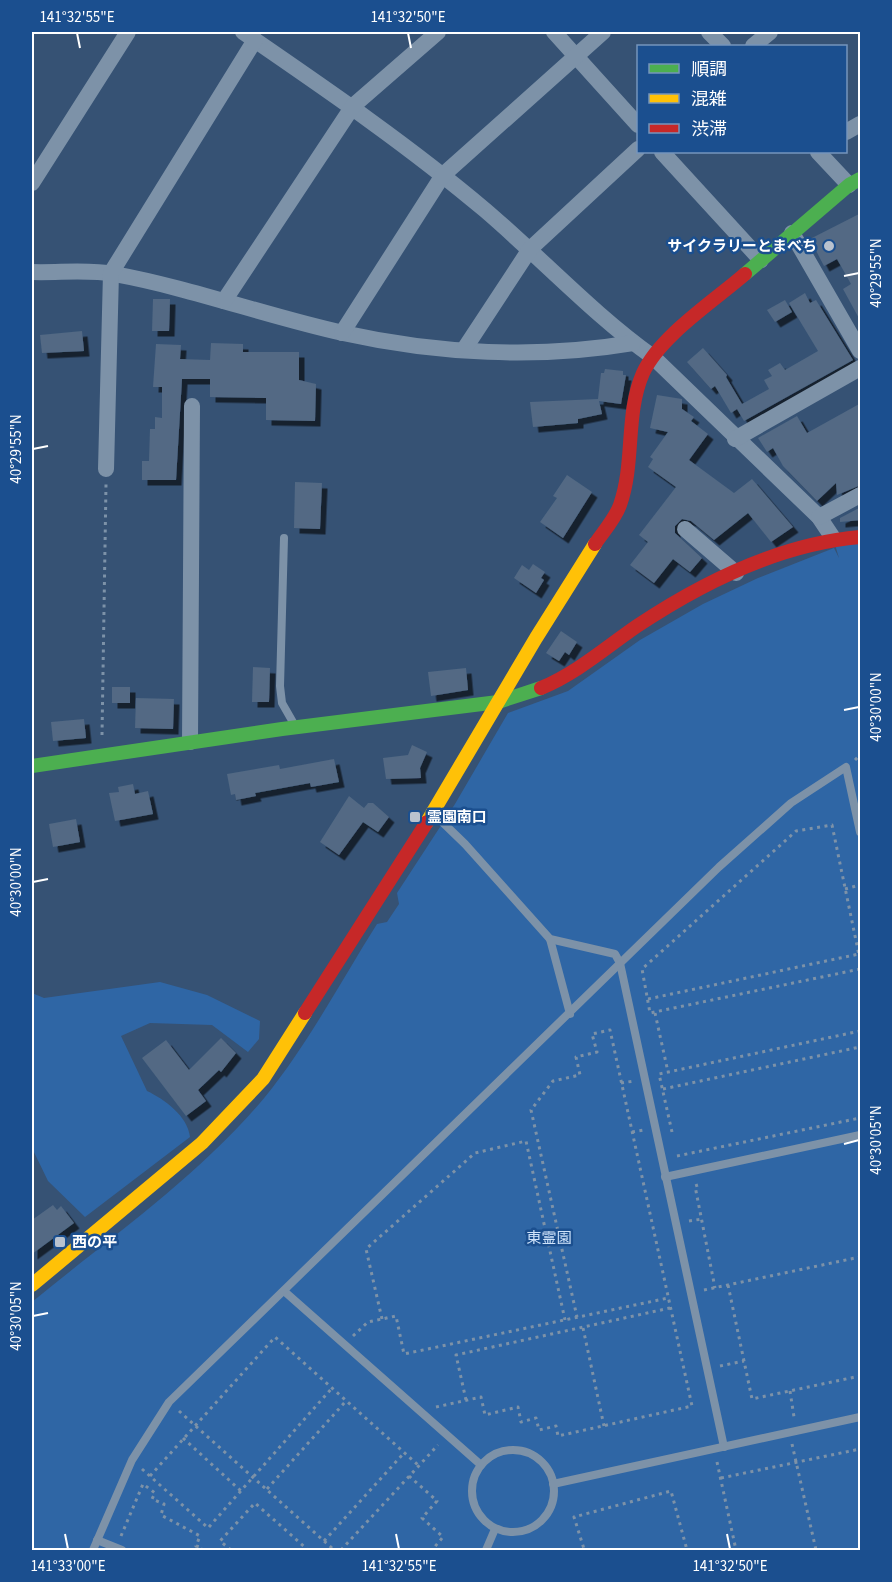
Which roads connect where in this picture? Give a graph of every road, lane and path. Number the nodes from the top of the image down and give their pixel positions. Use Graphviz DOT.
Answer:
graph roads {
  1 [pos="128,32"];
  2 [pos="438,32"];
  3 [pos="554,32"];
  4 [pos="603,32"];
  5 [pos="709,32"];
  6 [pos="770,32"];
  7 [pos="251,35"];
  8 [pos="722,45"];
  9 [pos="754,45"];
  10 [pos="575,56"];
  11 [pos="353,106"];
  12 [pos="637,123"];
  13 [pos="861,124"];
  14 [pos="847,131"];
  15 [pos="637,151"];
  16 [pos="663,153"];
  17 [pos="819,153"];
  18 [pos="443,175"];
  19 [pos="855,182"];
  20 [pos="32,183"];
  21 [pos="792,233"];
  22 [pos="530,249"];
  23 [pos="761,260"];
  24 [pos="32,272"];
  25 [pos="111,273"];
  26 [pos="224,301"];
  27 [pos="342,333"];
  28 [pos="633,343"];
  29 [pos="465,348"];
  30 [pos="861,351"];
  31 [pos="653,357"];
  32 [pos="861,368"];
  33 [pos="192,406"];
  34 [pos="735,439"];
  35 [pos="106,469"];
  36 [pos="861,495"];
  37 [pos="819,518"];
  38 [pos="685,529"];
  39 [pos="861,537"];
  40 [pos="284,538"];
  41 [pos="833,538"];
  42 [pos="736,573"];
  43 [pos="498,702"];
  44 [pos="296,727"];
  45 [pos="190,742"];
  46 [pos="103,755"];
  47 [pos="32,766"];
  48 [pos="433,813"];
  49 [pos="861,832"];
  50 [pos="861,885"];
  51 [pos="845,889"];
  52 [pos="550,939"];
  53 [pos="859,954"];
  54 [pos="861,960"];
  55 [pos="620,963"];
  56 [pos="861,969"];
  57 [pos="648,999"];
  58 [pos="655,1012"];
  59 [pos="570,1014"];
  60 [pos="861,1031"];
  61 [pos="861,1047"];
  62 [pos="668,1072"];
  63 [pos="663,1089"];
  64 [pos="861,1118"];
  65 [pos="672,1135"];
  66 [pos="861,1135"];
  67 [pos="675,1146"];
  68 [pos="665,1177"];
  69 [pos="706,1184"];
  70 [pos="861,1257"];
  71 [pos="728,1285"];
  72 [pos="32,1286"];
  73 [pos="715,1288"];
  74 [pos="284,1291"];
  75 [pos="690,1293"];
  76 [pos="668,1298"];
  77 [pos="670,1308"];
  78 [pos="576,1317"];
  79 [pos="382,1319"];
  80 [pos="565,1320"];
  81 [pos="582,1328"];
  82 [pos="344,1344"];
  83 [pos="744,1361"];
  84 [pos="707,1369"];
  85 [pos="861,1376"];
  86 [pos="332,1388"];
  87 [pos="789,1391"];
  88 [pos="466,1400"];
  89 [pos="346,1401"];
  90 [pos="169,1402"];
  91 [pos="419,1410"];
  92 [pos="861,1417"];
  93 [pos="195,1425"];
  94 [pos="604,1426"];
  95 [pos="793,1432"];
  96 [pos="447,1435"];
  97 [pos="183,1438"];
  98 [pos="724,1447"];
  99 [pos="714,1449"];
  100 [pos="861,1449"];
  101 [pos="404,1453"];
  102 [pos="132,1460"];
  103 [pos="796,1462"];
  104 [pos="418,1465"];
  105 [pos="481,1465"];
  106 [pos="409,1475"];
  107 [pos="150,1476"];
  108 [pos="253,1478"];
  109 [pos="721,1478"];
  110 [pos="553,1484"];
  111 [pos="266,1489"];
  112 [pos="241,1491"];
  113 [pos="495,1529"];
  114 [pos="97,1540"];
  115 [pos="324,1541"];
  116 [pos="120,1549"];
  117 [pos="93,1551"];
  118 [pos="202,1551"];
  119 [pos="231,1551"];
  120 [pos="308,1551"];
  121 [pos="334,1551"];
  122 [pos="341,1551"];
  123 [pos="432,1551"];
  124 [pos="486,1551"];
  125 [pos="578,1551"];
  126 [pos="687,1551"];
  127 [pos="736,1551"];
  128 [pos="816,1551"];
  1 -- 20 [label="street"];
  2 -- 11 [label="street"];
  3 -- 10 [label="street"];
  4 -- 10 [label="street"];
  5 -- 8 [label="street"];
  6 -- 9 [label="street"];
  7 -- 11 [label="street"];
  7 -- 25 [label="street"];
  10 -- 12 [label="street"];
  10 -- 18 [label="street"];
  11 -- 18 [label="street"];
  11 -- 26 [label="street"];
  13 -- 14 [label="street"];
  15 -- 22 [label="street"];
  16 -- 23 [label="street"];
  17 -- 19 [label="street"];
  18 -- 22 [label="street"];
  18 -- 27 [label="street"];
  19 -- 21 [label="street"];
  21 -- 23 [label="street"];
  21 -- 30 [label="street"];
  22 -- 28 [label="street"];
  22 -- 29 [label="street"];
  23 -- 31 [label="street"];
  24 -- 25 [label="street"];
  25 -- 26 [label="street"];
  25 -- 35 [label="street"];
  26 -- 27 [label="street"];
  27 -- 29 [label="street"];
  28 -- 29 [label="street"];
  28 -- 31 [label="street"];
  31 -- 34 [label="street"];
  31 -- 43 [label="street"];
  32 -- 34 [label="street"];
  33 -- 45 [label="street"];
  34 -- 37 [label="street"];
  35 -- 46 [label="path"];
  36 -- 37 [label="street"];
  37 -- 41 [label="street"];
  38 -- 42 [label="street"];
  39 -- 41 [label="street"];
  40 -- 44 [label="lane"];
  41 -- 42 [label="street"];
  42 -- 43 [label="street"];
  43 -- 44 [label="street"];
  43 -- 48 [label="street"];
  44 -- 45 [label="street"];
  45 -- 46 [label="street"];
  46 -- 47 [label="street"];
  48 -- 52 [label="lane"];
  48 -- 72 [label="street"];
  49 -- 55 [label="lane"];
  50 -- 51 [label="path"];
  51 -- 53 [label="path"];
  51 -- 57 [label="path"];
  52 -- 55 [label="lane"];
  52 -- 59 [label="lane"];
  53 -- 54 [label="path"];
  53 -- 57 [label="path"];
  55 -- 59 [label="lane"];
  55 -- 68 [label="lane"];
  56 -- 58 [label="path"];
  57 -- 58 [label="path"];
  58 -- 62 [label="path"];
  59 -- 74 [label="lane"];
  60 -- 62 [label="path"];
  61 -- 63 [label="path"];
  62 -- 63 [label="path"];
  63 -- 65 [label="path"];
  64 -- 67 [label="path"];
  66 -- 68 [label="lane"];
  68 -- 75 [label="lane"];
  69 -- 73 [label="path"];
  70 -- 71 [label="path"];
  71 -- 73 [label="path"];
  71 -- 83 [label="path"];
  73 -- 75 [label="path"];
  74 -- 82 [label="lane"];
  74 -- 90 [label="lane"];
  75 -- 84 [label="lane"];
  76 -- 77 [label="path"];
  76 -- 78 [label="path"];
  76 -- 78 [label="path"];
  77 -- 81 [label="path"];
  77 -- 94 [label="path"];
  78 -- 80 [label="path"];
  79 -- 80 [label="path"];
  79 -- 80 [label="path"];
  79 -- 82 [label="path"];
  81 -- 88 [label="path"];
  81 -- 94 [label="path"];
  82 -- 91 [label="lane"];
  83 -- 84 [label="path"];
  83 -- 87 [label="path"];
  84 -- 98 [label="lane"];
  85 -- 87 [label="path"];
  86 -- 89 [label="path"];
  86 -- 93 [label="path"];
  86 -- 108 [label="path"];
  87 -- 95 [label="path"];
  88 -- 91 [label="path"];
  88 -- 94 [label="path"];
  89 -- 101 [label="path"];
  89 -- 111 [label="path"];
  90 -- 93 [label="path"];
  90 -- 102 [label="lane"];
  91 -- 96 [label="lane"];
  92 -- 95 [label="lane"];
  93 -- 97 [label="path"];
  93 -- 108 [label="path"];
  95 -- 98 [label="lane"];
  95 -- 103 [label="path"];
  96 -- 104 [label="path"];
  96 -- 105 [label="lane"];
  97 -- 107 [label="path"];
  97 -- 112 [label="path"];
  98 -- 99 [label="lane"];
  99 -- 109 [label="path"];
  99 -- 110 [label="lane"];
  100 -- 103 [label="path"];
  101 -- 104 [label="path"];
  101 -- 115 [label="path"];
  102 -- 107 [label="path"];
  102 -- 114 [label="lane"];
  103 -- 109 [label="path"];
  103 -- 128 [label="path"];
  104 -- 106 [label="path"];
  105 -- 110 [label="lane"];
  105 -- 113 [label="lane"];
  106 -- 122 [label="path"];
  106 -- 123 [label="path"];
  107 -- 112 [label="path"];
  108 -- 111 [label="path"];
  108 -- 112 [label="path"];
  109 -- 127 [label="path"];
  110 -- 113 [label="lane"];
  111 -- 115 [label="path"];
  113 -- 124 [label="lane"];
  114 -- 116 [label="lane"];
  114 -- 117 [label="lane"];
  115 -- 121 [label="path"];
  116 -- 118 [label="path"];
  119 -- 120 [label="path"];
  125 -- 126 [label="path"];
}
